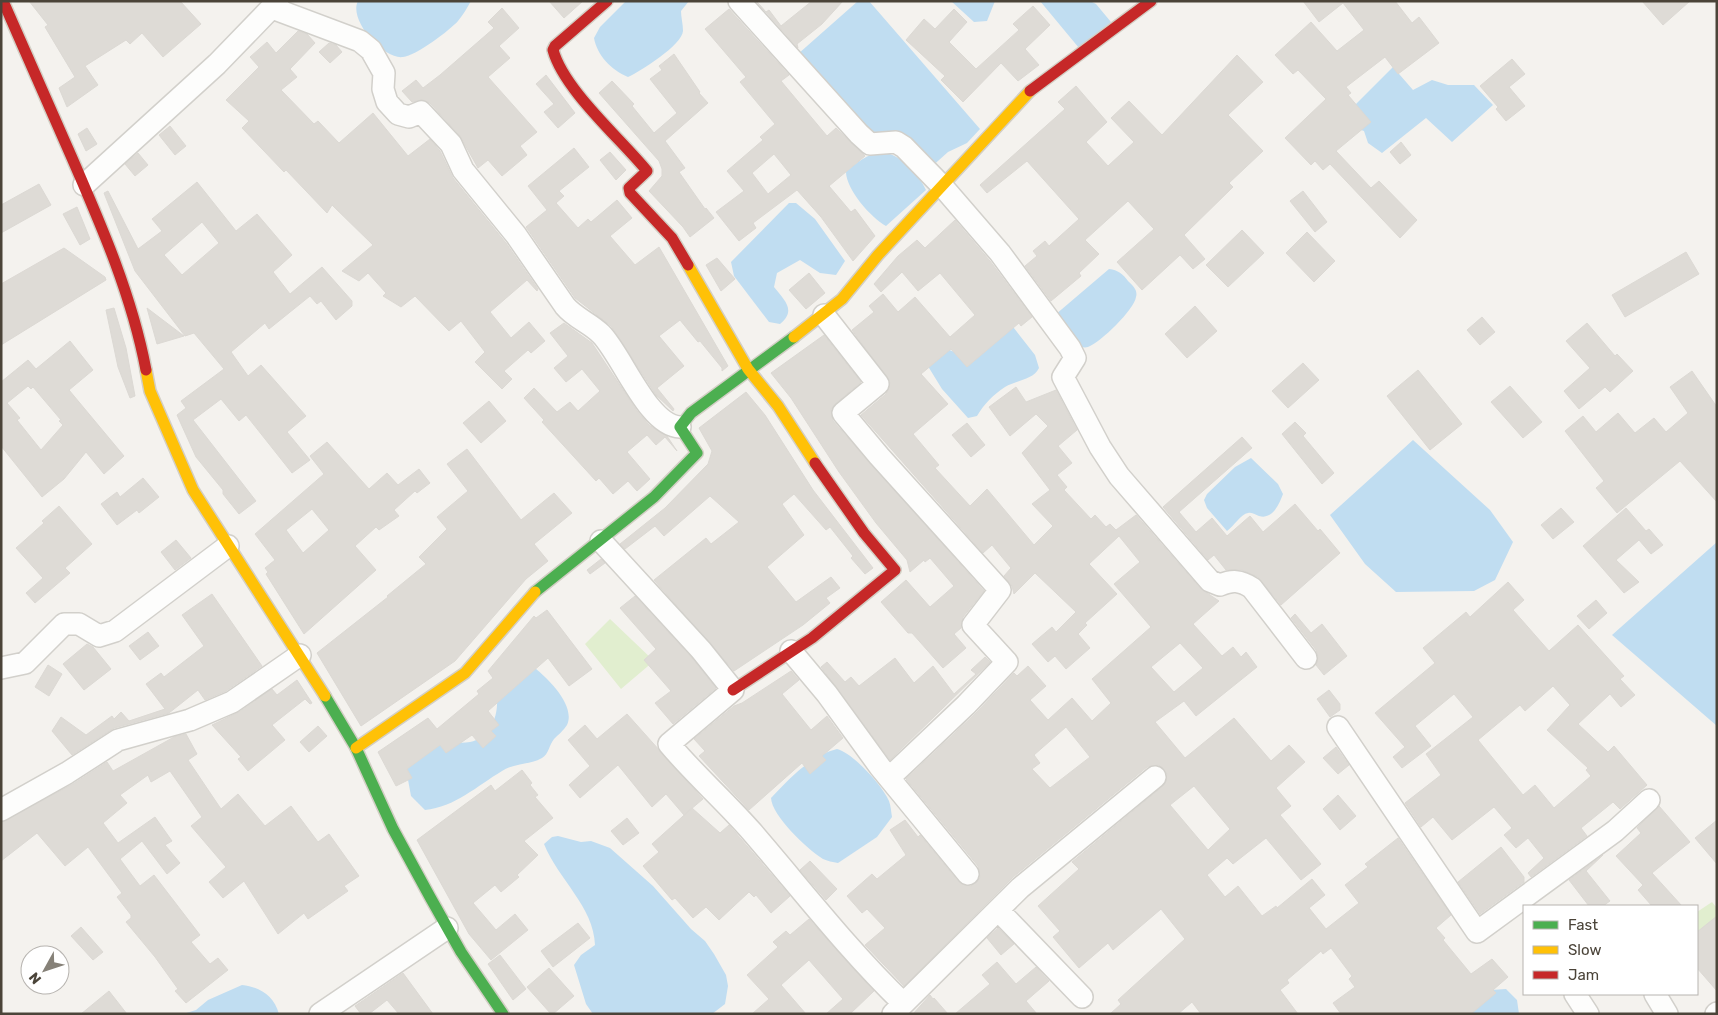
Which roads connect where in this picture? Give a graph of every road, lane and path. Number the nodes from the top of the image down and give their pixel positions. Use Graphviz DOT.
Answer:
graph roads {
  1 [pos="3,1"];
  2 [pos="607,1"];
  3 [pos="739,1"];
  4 [pos="1151,1"];
  5 [pos="275,4"];
  6 [pos="84,185"];
  7 [pos="943,187"];
  8 [pos="824,315"];
  9 [pos="748,369"];
  10 [pos="680,427"];
  11 [pos="601,541"];
  12 [pos="228,546"];
  13 [pos="791,651"];
  14 [pos="300,655"];
  15 [pos="1306,658"];
  16 [pos="1,668"];
  17 [pos="733,690"];
  18 [pos="1338,727"];
  19 [pos="356,748"];
  20 [pos="1154,777"];
  21 [pos="889,778"];
  22 [pos="1649,800"];
  23 [pos="1,810"];
  24 [pos="968,874"];
  25 [pos="998,910"];
  26 [pos="447,928"];
  27 [pos="1576,995"];
  28 [pos="1656,995"];
  29 [pos="1082,997"];
  30 [pos="898,1009"];
  31 [pos="320,1014"];
  32 [pos="503,1014"];
  33 [pos="1588,1014"];
  34 [pos="1667,1014"];
  1 -- 6 [label="street"];
  2 -- 9 [label="street"];
  3 -- 7 [label="street"];
  4 -- 7 [label="street"];
  5 -- 6 [label="street"];
  5 -- 10 [label="street"];
  6 -- 12 [label="street"];
  7 -- 8 [label="street"];
  7 -- 15 [label="street"];
  8 -- 9 [label="street"];
  8 -- 21 [label="street"];
  9 -- 10 [label="street"];
  9 -- 13 [label="street"];
  10 -- 11 [label="street"];
  11 -- 17 [label="street"];
  11 -- 19 [label="street"];
  12 -- 14 [label="street"];
  12 -- 16 [label="street"];
  13 -- 17 [label="street"];
  13 -- 21 [label="street"];
  14 -- 19 [label="street"];
  14 -- 23 [label="street"];
  17 -- 30 [label="street"];
  18 -- 22 [label="street"];
  19 -- 26 [label="street"];
  20 -- 25 [label="street"];
  21 -- 24 [label="street"];
  25 -- 29 [label="street"];
  25 -- 30 [label="street"];
  26 -- 31 [label="street"];
  26 -- 32 [label="street"];
  27 -- 33 [label="street"];
  28 -- 34 [label="street"];
}
